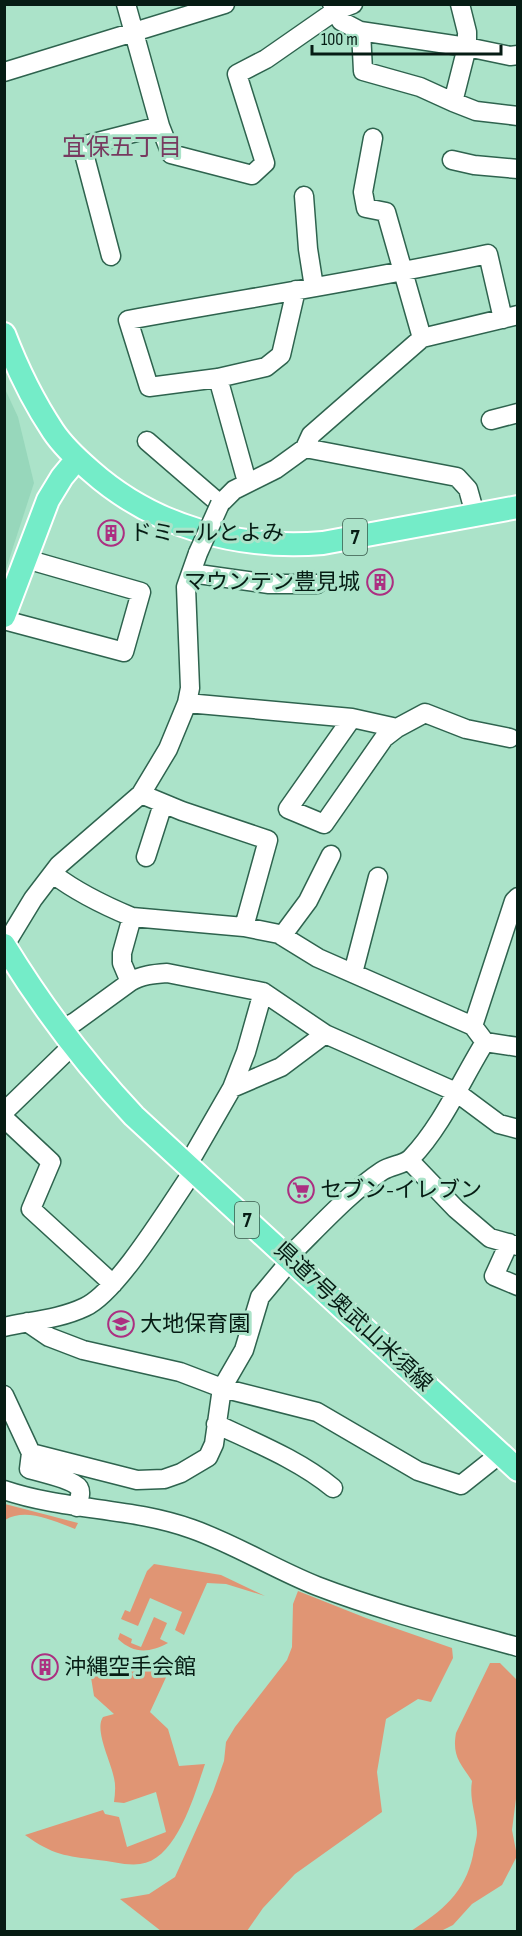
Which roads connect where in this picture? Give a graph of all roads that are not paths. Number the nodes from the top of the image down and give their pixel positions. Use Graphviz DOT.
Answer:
graph roads {
  1 [pos="126,4"];
  2 [pos="225,4"];
  3 [pos="353,4"];
  4 [pos="460,4"];
  5 [pos="333,8"];
  6 [pos="361,31"];
  7 [pos="134,33"];
  8 [pos="467,47"];
  9 [pos="518,55"];
  10 [pos="4,72"];
  11 [pos="453,102"];
  12 [pos="518,116"];
  13 [pos="160,126"];
  14 [pos="373,138"];
  15 [pos="452,160"];
  16 [pos="518,169"];
  17 [pos="304,196"];
  18 [pos="111,256"];
  19 [pos="403,272"];
  20 [pos="305,289"];
  21 [pos="510,317"];
  22 [pos="4,334"];
  23 [pos="422,338"];
  24 [pos="218,378"];
  25 [pos="518,413"];
  26 [pos="491,420"];
  27 [pos="147,441"];
  28 [pos="305,448"];
  29 [pos="77,459"];
  30 [pos="247,482"];
  31 [pos="220,504"];
  32 [pos="518,507"];
  33 [pos="475,514"];
  34 [pos="26,559"];
  35 [pos="191,573"];
  36 [pos="317,584"];
  37 [pos="4,618"];
  38 [pos="187,703"];
  39 [pos="352,718"];
  40 [pos="397,728"];
  41 [pos="510,738"];
  42 [pos="141,794"];
  43 [pos="164,804"];
  44 [pos="331,855"];
  45 [pos="146,857"];
  46 [pos="53,874"];
  47 [pos="378,877"];
  48 [pos="518,897"];
  49 [pos="132,917"];
  50 [pos="244,927"];
  51 [pos="282,936"];
  52 [pos="7,956"];
  53 [pos="353,973"];
  54 [pos="130,982"];
  55 [pos="263,992"];
  56 [pos="474,1026"];
  57 [pos="324,1034"];
  58 [pos="66,1038"];
  59 [pos="484,1042"];
  60 [pos="518,1047"];
  61 [pos="232,1088"];
  62 [pos="456,1092"];
  63 [pos="4,1112"];
  64 [pos="4,1118"];
  65 [pos="518,1129"];
  66 [pos="410,1160"];
  67 [pos="189,1166"];
  68 [pos="513,1245"];
  69 [pos="288,1257"];
  70 [pos="113,1284"];
  71 [pos="518,1286"];
  72 [pos="27,1322"];
  73 [pos="4,1327"];
  74 [pos="222,1388"];
  75 [pos="4,1395"];
  76 [pos="216,1424"];
  77 [pos="31,1453"];
  78 [pos="500,1454"];
  79 [pos="518,1470"];
  80 [pos="333,1488"];
  81 [pos="4,1490"];
  82 [pos="77,1508"];
  83 [pos="518,1647"];
  1 -- 7 [label="street"];
  2 -- 7 [label="street"];
  3 -- 5 [label="street"];
  4 -- 8 [label="street"];
  5 -- 6 [label="street"];
  5 -- 13 [label="street"];
  6 -- 8 [label="street"];
  6 -- 11 [label="street"];
  7 -- 10 [label="street"];
  7 -- 13 [label="street"];
  8 -- 9 [label="street"];
  8 -- 11 [label="street"];
  11 -- 12 [label="street"];
  13 -- 18 [label="street"];
  14 -- 19 [label="street"];
  15 -- 16 [label="street"];
  17 -- 20 [label="street"];
  19 -- 20 [label="street"];
  19 -- 21 [label="street"];
  19 -- 23 [label="street"];
  20 -- 24 [label="street"];
  20 -- 24 [label="street"];
  21 -- 23 [label="street"];
  22 -- 29 [label="main road, 7"];
  23 -- 28 [label="street"];
  24 -- 30 [label="street"];
  25 -- 26 [label="street"];
  27 -- 31 [label="street"];
  28 -- 30 [label="street"];
  28 -- 33 [label="street"];
  29 -- 33 [label="main road, 7"];
  29 -- 34 [label="main road"];
  30 -- 31 [label="street"];
  31 -- 35 [label="street, bridge"];
  32 -- 33 [label="main road, 7"];
  34 -- 37 [label="main road"];
  34 -- 37 [label="street"];
  35 -- 36 [label="street"];
  35 -- 38 [label="street"];
  38 -- 39 [label="street"];
  38 -- 42 [label="street"];
  39 -- 40 [label="street"];
  39 -- 40 [label="street"];
  40 -- 41 [label="street"];
  42 -- 43 [label="street"];
  42 -- 46 [label="street"];
  43 -- 45 [label="street"];
  43 -- 50 [label="street"];
  44 -- 51 [label="street"];
  46 -- 49 [label="street"];
  46 -- 52 [label="street"];
  47 -- 53 [label="street"];
  48 -- 56 [label="street"];
  49 -- 50 [label="street"];
  49 -- 54 [label="street"];
  50 -- 51 [label="street"];
  51 -- 53 [label="street"];
  52 -- 58 [label="main road, 県道7号奥武山米須線 / 7"];
  53 -- 56 [label="street"];
  54 -- 55 [label="street"];
  54 -- 58 [label="street"];
  55 -- 57 [label="street"];
  55 -- 61 [label="street"];
  56 -- 59 [label="street"];
  57 -- 61 [label="street"];
  57 -- 62 [label="street"];
  58 -- 63 [label="street"];
  58 -- 67 [label="main road, 県道7号奥武山米須線 / 7"];
  59 -- 60 [label="street"];
  59 -- 62 [label="street"];
  61 -- 67 [label="street"];
  62 -- 65 [label="street"];
  62 -- 66 [label="street"];
  64 -- 70 [label="street"];
  66 -- 68 [label="street"];
  66 -- 69 [label="street"];
  67 -- 69 [label="main road, 県道7号奥武山米須線 / 7"];
  67 -- 70 [label="street"];
  68 -- 71 [label="street"];
  69 -- 74 [label="street"];
  69 -- 78 [label="main road, 県道7号奥武山米須線 / 7"];
  70 -- 72 [label="street"];
  72 -- 73 [label="street"];
  72 -- 74 [label="street"];
  74 -- 76 [label="street"];
  74 -- 78 [label="street"];
  75 -- 77 [label="street"];
  76 -- 77 [label="street"];
  76 -- 80 [label="street"];
  77 -- 82 [label="street"];
  78 -- 79 [label="main road, 県道7号奥武山米須線 / 7"];
  81 -- 82 [label="street"];
  82 -- 83 [label="street"];
}
